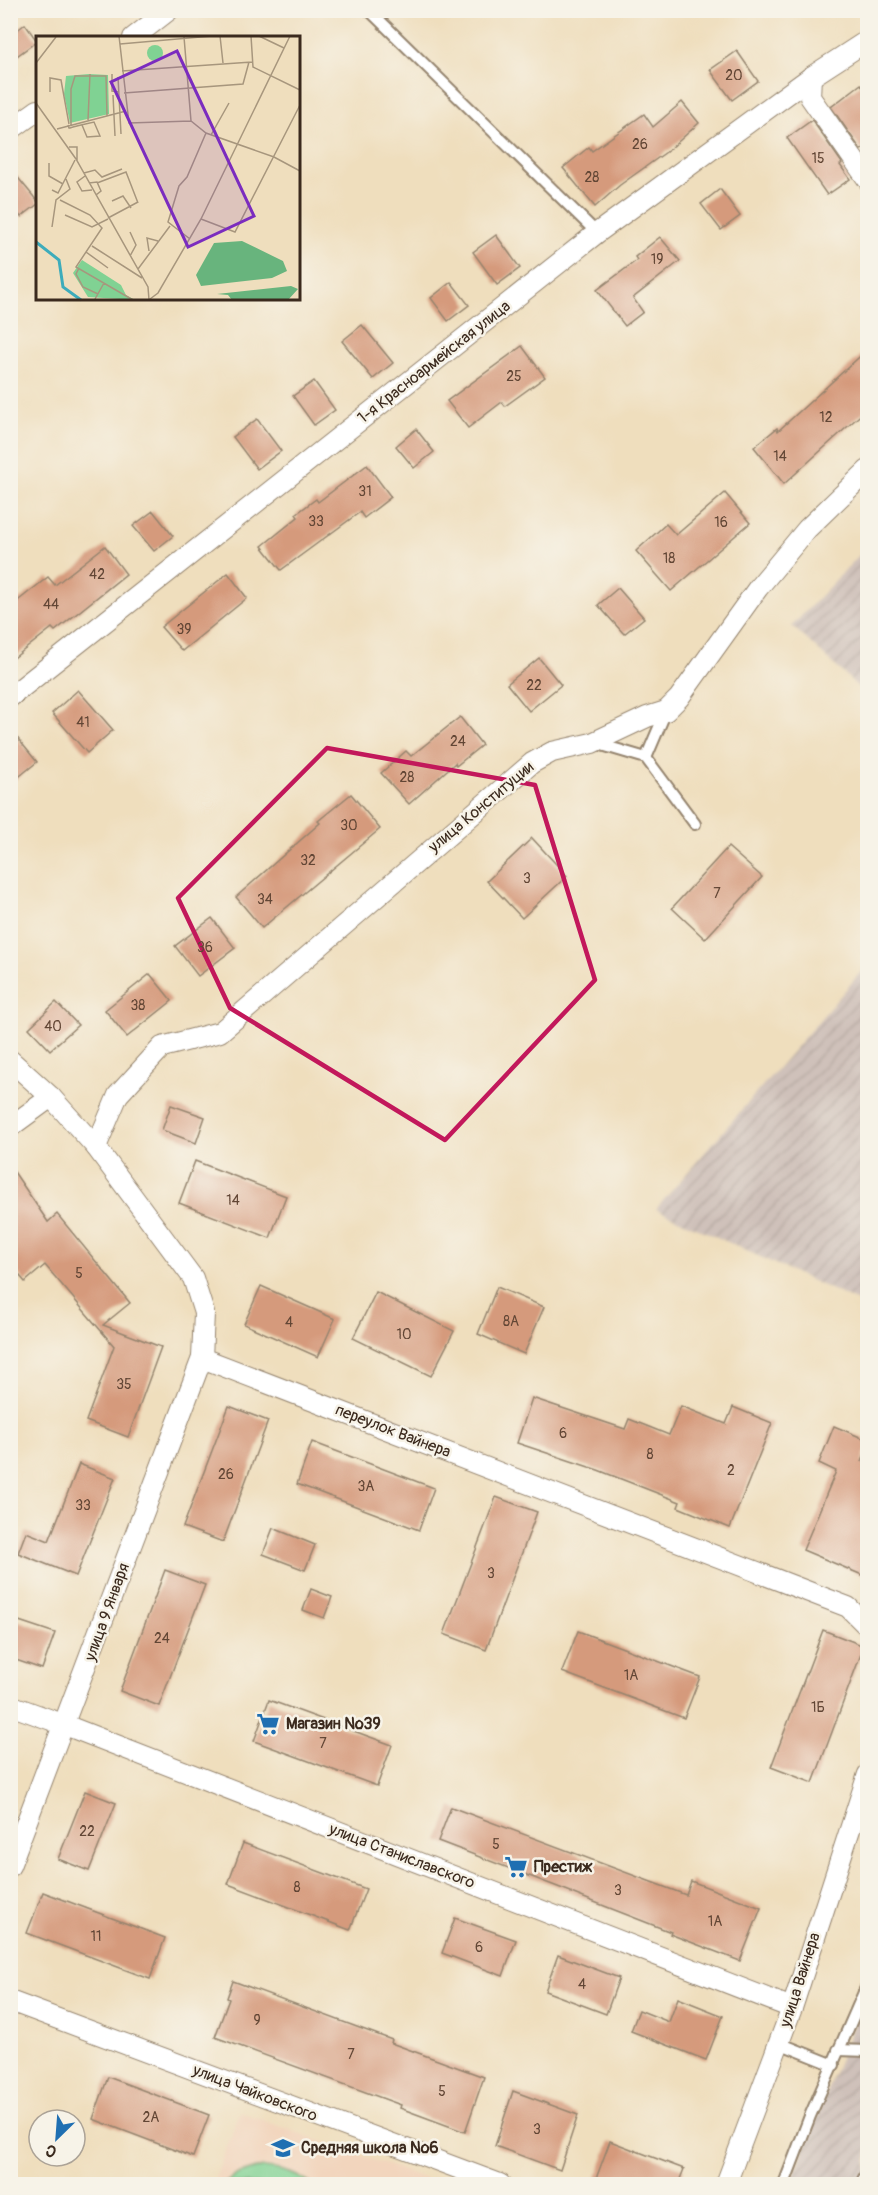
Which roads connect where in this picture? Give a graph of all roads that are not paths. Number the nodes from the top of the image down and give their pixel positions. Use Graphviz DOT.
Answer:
graph roads {
  1 [pos="169,10"];
  2 [pos="369,10"];
  3 [pos="136,36"];
  4 [pos="867,40"];
  5 [pos="811,77"];
  6 [pos="36,111"];
  7 [pos="10,130"];
  8 [pos="867,180"];
  9 [pos="597,234"];
  10 [pos="867,470"];
  11 [pos="10,697"];
  12 [pos="666,711"];
  13 [pos="592,742"];
  14 [pos="646,758"];
  15 [pos="695,824"];
  16 [pos="10,1060"];
  17 [pos="51,1098"];
  18 [pos="10,1126"];
  19 [pos="96,1147"];
  20 [pos="202,1358"];
  21 [pos="867,1627"];
  22 [pos="10,1705"];
  23 [pos="65,1725"];
  24 [pos="867,1774"];
  25 [pos="863,1800"];
  26 [pos="10,1866"];
  27 [pos="867,1983"];
  28 [pos="10,2001"];
  29 [pos="792,2008"];
  30 [pos="779,2043"];
  31 [pos="838,2050"];
  32 [pos="867,2051"];
  33 [pos="834,2065"];
  34 [pos="867,2170"];
  35 [pos="500,2184"];
  36 [pos="726,2184"];
  37 [pos="784,2184"];
  38 [pos="861,2184"];
  1 -- 3 [label="street"];
  2 -- 9 [label="lane"];
  4 -- 5 [label="street, 1-я Красноармейская улица"];
  5 -- 8 [label="street"];
  5 -- 9 [label="street, 1-я Красноармейская улица"];
  6 -- 7 [label="street"];
  9 -- 11 [label="street, 1-я Красноармейская улица"];
  10 -- 12 [label="street, улица Конституции"];
  12 -- 13 [label="street, улица Конституции"];
  12 -- 14 [label="lane"];
  13 -- 14 [label="lane"];
  13 -- 19 [label="street, улица Конституции"];
  14 -- 15 [label="lane"];
  16 -- 17 [label="street"];
  17 -- 18 [label="street"];
  17 -- 19 [label="street"];
  19 -- 20 [label="street"];
  20 -- 21 [label="street, переулок Вайнера"];
  20 -- 23 [label="street, улица 9 Января"];
  22 -- 23 [label="street, улица Станиславского"];
  23 -- 26 [label="street, улица 9 Января"];
  23 -- 29 [label="street, улица Станиславского"];
  24 -- 25 [label="street, улица Вайнера"];
  25 -- 29 [label="street, улица Вайнера"];
  27 -- 31 [label="lane"];
  28 -- 35 [label="street, улица Чайковского"];
  29 -- 30 [label="street, улица Вайнера"];
  30 -- 33 [label="lane"];
  30 -- 36 [label="street, улица Вайнера"];
  31 -- 32 [label="lane"];
  31 -- 33 [label="lane"];
  33 -- 37 [label="lane"];
  34 -- 38 [label="lane"];
}
